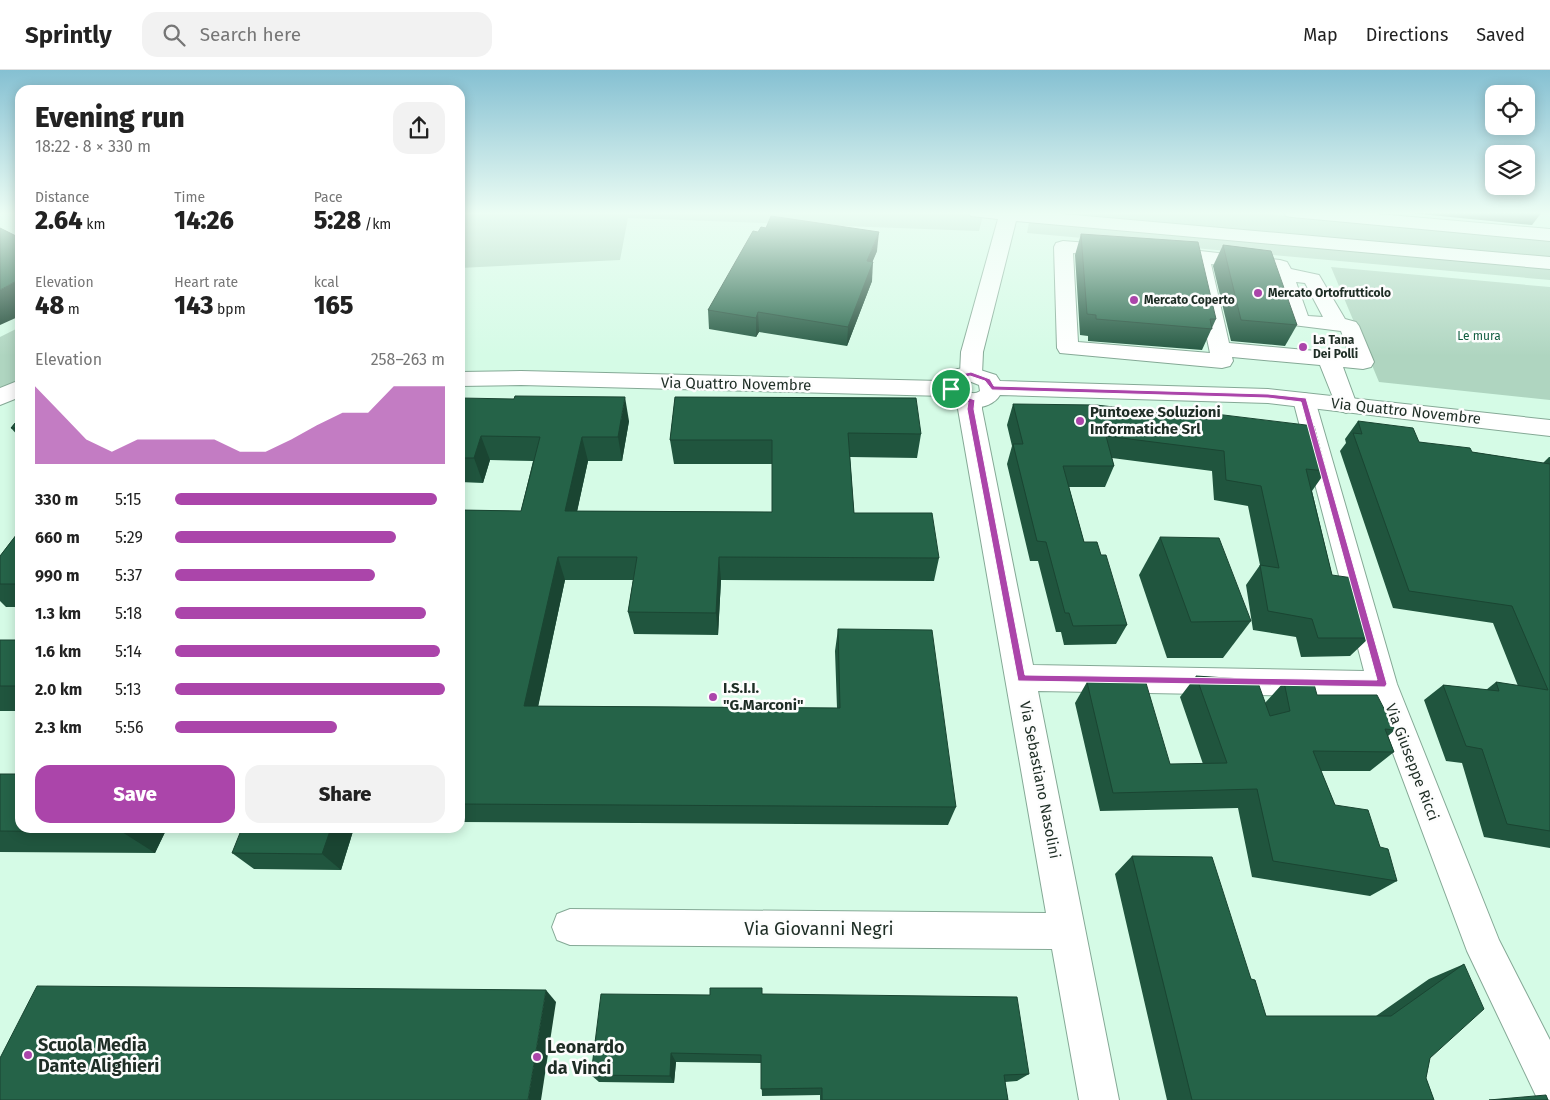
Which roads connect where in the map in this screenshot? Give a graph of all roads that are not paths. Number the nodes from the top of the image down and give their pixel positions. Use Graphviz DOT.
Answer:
graph roads {
  1 [pos="996,260"];
  2 [pos="1063,260"];
  3 [pos="1191,260"];
  4 [pos="1227,260"];
  5 [pos="1518,260"];
  6 [pos="1550,263"];
  7 [pos="1282,273"];
  8 [pos="1338,325"];
  9 [pos="1220,349"];
  10 [pos="1329,359"];
  11 [pos="465,372"];
  12 [pos="520,378"];
  13 [pos="465,379"];
  14 [pos="971,388"];
  15 [pos="15,390"];
  16 [pos="0,398"];
  17 [pos="1304,400"];
  18 [pos="1346,405"];
  19 [pos="1550,428"];
  20 [pos="1021,678"];
  21 [pos="1382,684"];
  22 [pos="570,927"];
  23 [pos="1068,931"];
  24 [pos="1550,1082"];
  25 [pos="1099,1100"];
  1 -- 14 [label="street, Via Sebastiano Nasolini"];
  2 -- 9 [label="street"];
  3 -- 9 [label="street"];
  4 -- 7 [label="street"];
  5 -- 6 [label="street"];
  7 -- 8 [label="street"];
  7 -- 8 [label="street"];
  8 -- 10 [label="street"];
  9 -- 10 [label="street"];
  10 -- 18 [label="street"];
  11 -- 12 [label="street, Via Quattro Novembre"];
  12 -- 13 [label="street, Via Quattro Novembre"];
  12 -- 14 [label="street, Via Quattro Novembre"];
  14 -- 17 [label="street, Via Quattro Novembre"];
  14 -- 20 [label="street, Via Sebastiano Nasolini"];
  15 -- 16 [label="street"];
  17 -- 18 [label="street, Via Quattro Novembre"];
  17 -- 21 [label="street, Via Giuseppe Ricci"];
  18 -- 19 [label="street, Via Quattro Novembre"];
  20 -- 21 [label="street"];
  20 -- 23 [label="street, Via Sebastiano Nasolini"];
  21 -- 24 [label="street, Via Giuseppe Ricci"];
  22 -- 23 [label="street, Via Giovanni Negri"];
  23 -- 25 [label="street, Via Sebastiano Nasolini"];
}
